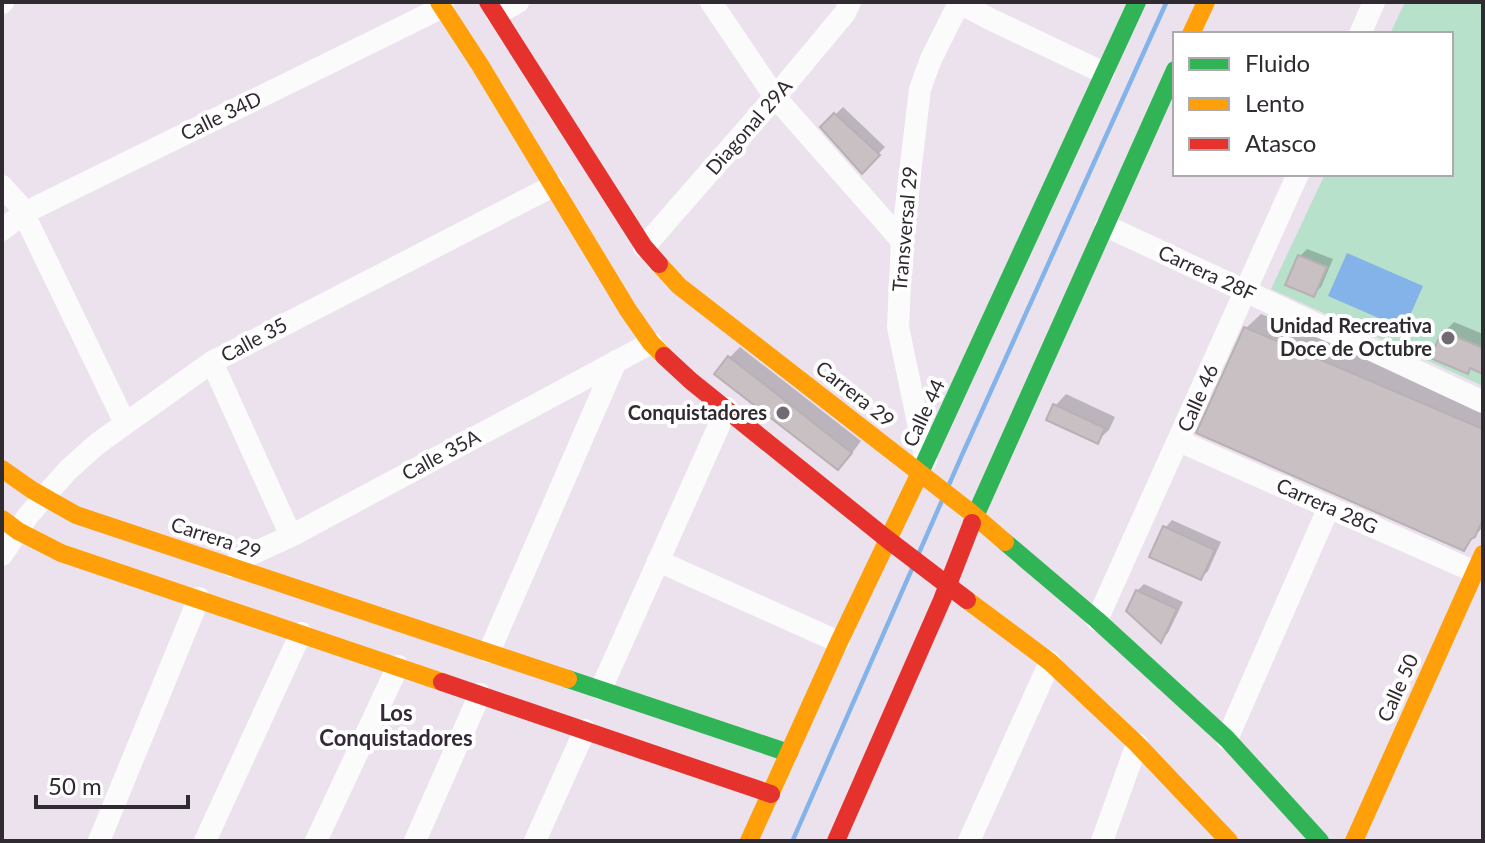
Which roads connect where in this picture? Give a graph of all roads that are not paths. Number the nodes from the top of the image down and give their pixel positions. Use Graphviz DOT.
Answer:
graph roads {
  1 [pos="518,2"];
  2 [pos="711,2"];
  3 [pos="850,2"];
  4 [pos="959,2"];
  5 [pos="1137,2"];
  6 [pos="1206,2"];
  7 [pos="1374,2"];
  8 [pos="441,5"];
  9 [pos="492,8"];
  10 [pos="994,11"];
  11 [pos="1192,32"];
  12 [pos="1361,32"];
  13 [pos="1104,73"];
  14 [pos="1173,75"];
  15 [pos="775,97"];
  16 [pos="1297,176"];
  17 [pos="2,186"];
  18 [pos="553,186"];
  19 [pos="24,213"];
  20 [pos="1106,226"];
  21 [pos="2,230"];
  22 [pos="902,241"];
  23 [pos="644,247"];
  24 [pos="1246,291"];
  25 [pos="651,343"];
  26 [pos="616,361"];
  27 [pos="212,362"];
  28 [pos="1483,402"];
  29 [pos="727,408"];
  30 [pos="125,423"];
  31 [pos="1179,441"];
  32 [pos="924,470"];
  33 [pos="7,473"];
  34 [pos="44,497"];
  35 [pos="1329,507"];
  36 [pos="10,513"];
  37 [pos="972,514"];
  38 [pos="76,515"];
  39 [pos="291,536"];
  40 [pos="890,540"];
  41 [pos="61,553"];
  42 [pos="2,555"];
  43 [pos="658,561"];
  44 [pos="1479,563"];
  45 [pos="231,566"];
  46 [pos="944,580"];
  47 [pos="199,598"];
  48 [pos="1097,620"];
  49 [pos="301,633"];
  50 [pos="839,642"];
  51 [pos="489,652"];
  52 [pos="1050,662"];
  53 [pos="398,666"];
  54 [pos="601,689"];
  55 [pos="480,694"];
  56 [pos="585,730"];
  57 [pos="1227,739"];
  58 [pos="1137,744"];
  59 [pos="747,752"];
  60 [pos="789,753"];
  61 [pos="728,779"];
  62 [pos="771,794"];
  63 [pos="99,841"];
  64 [pos="205,841"];
  65 [pos="316,841"];
  66 [pos="415,841"];
  67 [pos="535,841"];
  68 [pos="749,841"];
  69 [pos="836,841"];
  70 [pos="969,841"];
  71 [pos="1102,841"];
  72 [pos="1229,841"];
  73 [pos="1320,841"];
  74 [pos="1354,841"];
  1 -- 9 [label="street"];
  2 -- 15 [label="street"];
  3 -- 15 [label="street, Diagonal 29A"];
  4 -- 10 [label="street"];
  4 -- 22 [label="street, Transversal 29"];
  5 -- 13 [label="main road, Calle 44"];
  6 -- 11 [label="main road"];
  7 -- 12 [label="street"];
  8 -- 18 [label="main road"];
  8 -- 19 [label="street, Calle 34D"];
  9 -- 23 [label="main road, Carrera 29"];
  10 -- 13 [label="street"];
  13 -- 32 [label="main road, Calle 44"];
  14 -- 20 [label="main road"];
  15 -- 22 [label="street"];
  15 -- 23 [label="street, Diagonal 29A"];
  16 -- 24 [label="street, Calle 46"];
  17 -- 19 [label="street"];
  18 -- 25 [label="main road"];
  18 -- 27 [label="street, Calle 35"];
  19 -- 21 [label="street, Calle 34D"];
  19 -- 30 [label="street"];
  20 -- 24 [label="street, Carrera 28F"];
  20 -- 37 [label="main road"];
  22 -- 32 [label="street, Transversal 29"];
  23 -- 32 [label="main road, Carrera 29"];
  24 -- 28 [label="street, Carrera 28F"];
  24 -- 31 [label="street, Calle 46"];
  25 -- 26 [label="street, Calle 35A"];
  25 -- 29 [label="main road"];
  26 -- 39 [label="street, Calle 35A"];
  26 -- 51 [label="street"];
  27 -- 30 [label="street, Calle 35"];
  27 -- 39 [label="street"];
  29 -- 40 [label="main road"];
  29 -- 43 [label="street"];
  30 -- 34 [label="street, Calle 35"];
  31 -- 35 [label="street, Carrera 28G"];
  31 -- 48 [label="street, Calle 46"];
  32 -- 37 [label="main road, Carrera 29"];
  32 -- 40 [label="main road, Calle 44"];
  33 -- 34 [label="main road, Carrera 29"];
  33 -- 36 [label="main road"];
  34 -- 36 [label="street, Calle 35"];
  34 -- 38 [label="main road, Carrera 29"];
  35 -- 44 [label="street, Carrera 28G"];
  35 -- 57 [label="street"];
  36 -- 41 [label="main road"];
  36 -- 42 [label="street, Calle 35"];
  37 -- 46 [label="main road"];
  37 -- 48 [label="main road, Carrera 29"];
  38 -- 41 [label="main road"];
  38 -- 45 [label="main road, Carrera 29"];
  39 -- 45 [label="street, Calle 35A"];
  40 -- 46 [label="main road"];
  40 -- 50 [label="main road, Calle 44"];
  41 -- 47 [label="main road"];
  43 -- 50 [label="street"];
  43 -- 54 [label="street"];
  44 -- 74 [label="main road, Calle 50"];
  45 -- 51 [label="main road, Carrera 29"];
  46 -- 52 [label="main road"];
  46 -- 69 [label="main road"];
  47 -- 49 [label="main road"];
  47 -- 63 [label="street"];
  48 -- 57 [label="main road, Carrera 29"];
  49 -- 53 [label="main road"];
  49 -- 64 [label="street"];
  50 -- 60 [label="main road, Calle 44"];
  51 -- 54 [label="main road, Carrera 29"];
  52 -- 58 [label="main road"];
  52 -- 70 [label="street"];
  53 -- 55 [label="main road"];
  53 -- 65 [label="street"];
  54 -- 59 [label="main road, Carrera 29"];
  55 -- 56 [label="main road"];
  55 -- 66 [label="street"];
  56 -- 61 [label="main road"];
  56 -- 67 [label="street"];
  57 -- 73 [label="main road, Carrera 29"];
  58 -- 71 [label="street"];
  58 -- 72 [label="main road"];
  59 -- 60 [label="main road, Carrera 29"];
  59 -- 61 [label="main road"];
  60 -- 62 [label="main road, Calle 44"];
  61 -- 62 [label="main road"];
  62 -- 68 [label="main road, Calle 44"];
}
